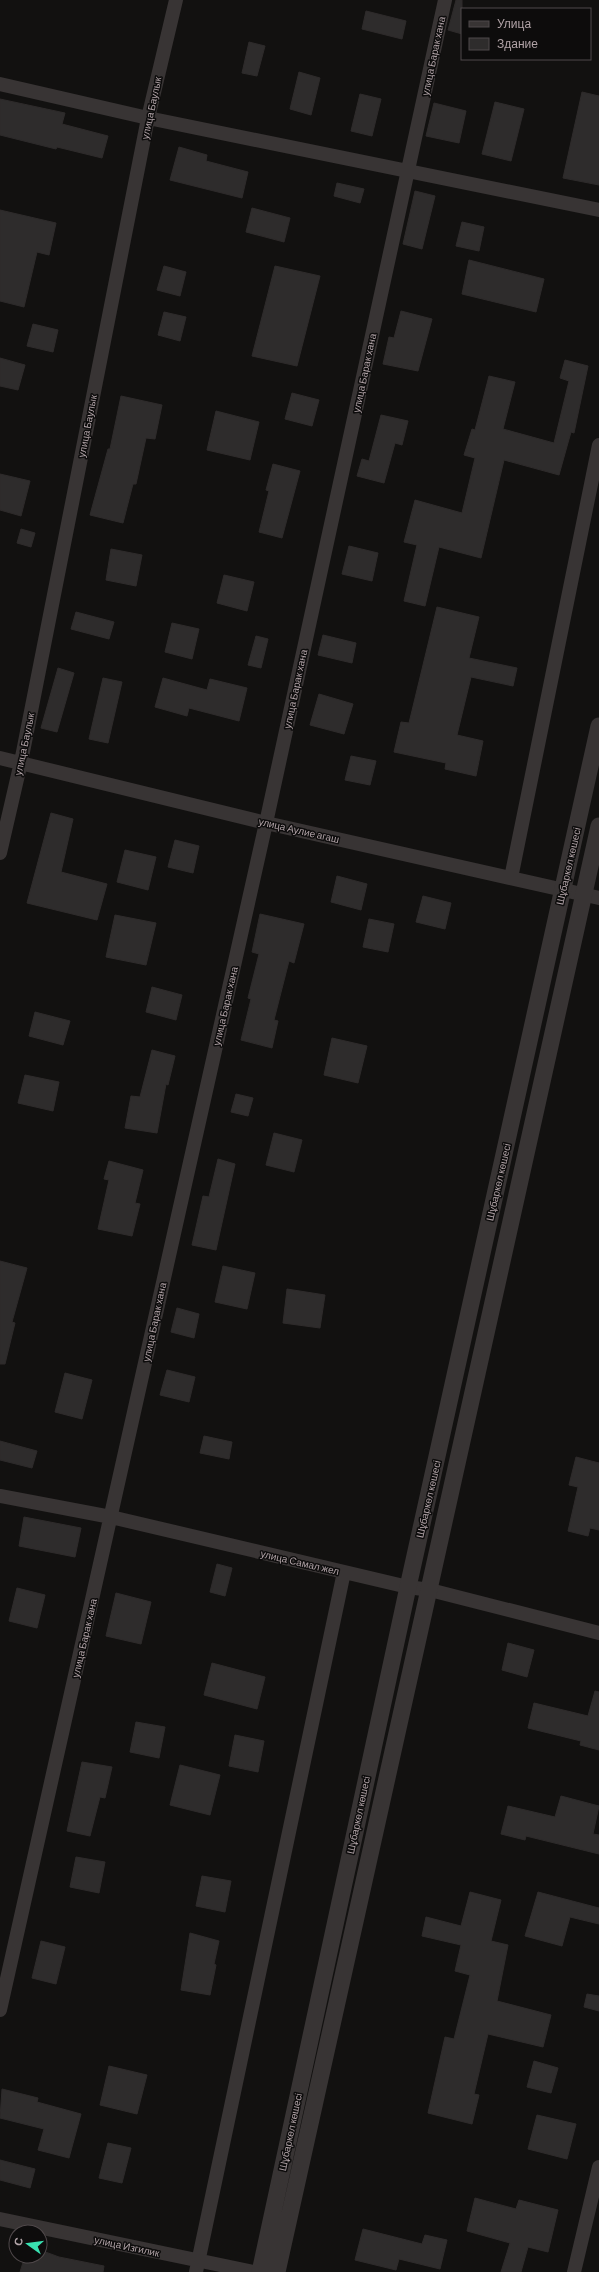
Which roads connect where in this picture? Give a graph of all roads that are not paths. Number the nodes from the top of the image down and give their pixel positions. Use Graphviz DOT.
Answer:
graph roads {
  1 [pos="176,0"];
  2 [pos="445,0"];
  3 [pos="0,84"];
  4 [pos="148,118"];
  5 [pos="408,172"];
  6 [pos="599,210"];
  7 [pos="599,445"];
  8 [pos="599,726"];
  9 [pos="0,758"];
  10 [pos="21,762"];
  11 [pos="266,823"];
  12 [pos="599,826"];
  13 [pos="0,853"];
  14 [pos="511,878"];
  15 [pos="563,890"];
  16 [pos="592,896"];
  17 [pos="0,1496"];
  18 [pos="111,1517"];
  19 [pos="344,1572"];
  20 [pos="408,1587"];
  21 [pos="430,1590"];
  22 [pos="599,1633"];
  23 [pos="0,2010"];
  24 [pos="599,2167"];
  25 [pos="0,2219"];
  26 [pos="197,2266"];
  27 [pos="254,2272"];
  28 [pos="260,2272"];
  29 [pos="277,2272"];
  30 [pos="574,2272"];
  1 -- 4 [label="street, улица Баулык"];
  2 -- 5 [label="street, улица Барак хана"];
  3 -- 4 [label="street"];
  4 -- 5 [label="street"];
  4 -- 10 [label="street, улица Баулык"];
  5 -- 6 [label="street"];
  5 -- 11 [label="street, улица Барак хана"];
  7 -- 14 [label="street"];
  8 -- 15 [label="street, Шұбаркөл көшесі"];
  9 -- 10 [label="street, улица Аулие агаш"];
  10 -- 11 [label="street, улица Аулие агаш"];
  10 -- 13 [label="street, улица Баулык"];
  11 -- 14 [label="street, улица Аулие агаш"];
  11 -- 18 [label="street, улица Барак хана"];
  12 -- 16 [label="street"];
  14 -- 15 [label="street, улица Аулие агаш"];
  15 -- 16 [label="street, улица Аулие агаш"];
  15 -- 20 [label="street, Шұбаркөл көшесі"];
  16 -- 21 [label="street, Шұбаркөл көшесі"];
  17 -- 18 [label="street, улица Самал жел"];
  18 -- 19 [label="street, улица Самал жел"];
  18 -- 23 [label="street, улица Барак хана"];
  19 -- 20 [label="street, улица Самал жел"];
  19 -- 26 [label="street"];
  20 -- 21 [label="street, улица Самал жел"];
  20 -- 28 [label="street, Шұбаркөл көшесі"];
  21 -- 22 [label="street, улица Самал жел"];
  21 -- 29 [label="street, Шұбаркөл көшесі"];
  24 -- 30 [label="street"];
  25 -- 26 [label="street, улица Изгилик"];
  26 -- 27 [label="street, улица Изгилик"];
}
